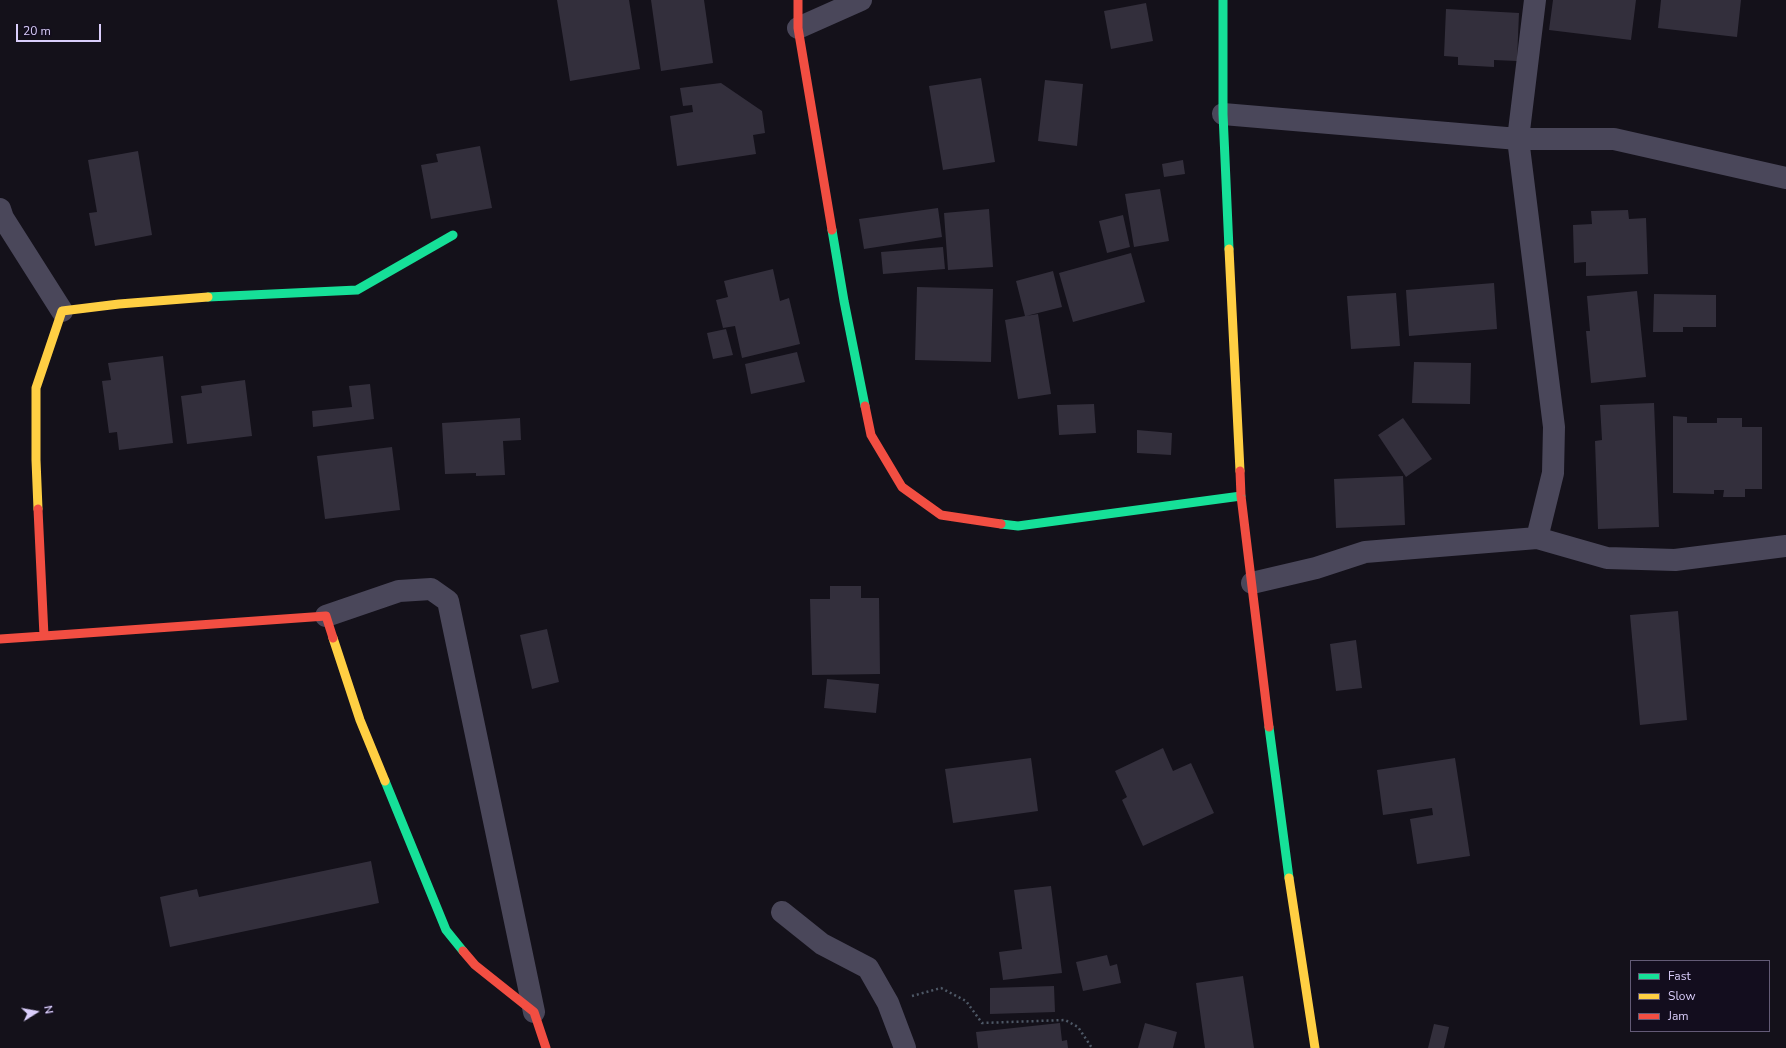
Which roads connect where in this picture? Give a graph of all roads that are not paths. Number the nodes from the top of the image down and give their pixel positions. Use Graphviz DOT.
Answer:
graph roads {
  1 [pos="798,0"];
  2 [pos="861,0"];
  3 [pos="1223,0"];
  4 [pos="1535,0"];
  5 [pos="798,28"];
  6 [pos="1224,114"];
  7 [pos="1518,138"];
  8 [pos="1786,178"];
  9 [pos="0,209"];
  10 [pos="453,235"];
  11 [pos="62,312"];
  12 [pos="1240,496"];
  13 [pos="1537,538"];
  14 [pos="1786,546"];
  15 [pos="1252,582"];
  16 [pos="326,616"];
  17 [pos="44,636"];
  18 [pos="0,638"];
  19 [pos="782,912"];
  20 [pos="534,1012"];
  21 [pos="546,1048"];
  22 [pos="905,1048"];
  23 [pos="1315,1048"];
  1 -- 5 [label="street"];
  2 -- 5 [label="street"];
  3 -- 6 [label="street"];
  4 -- 7 [label="street"];
  5 -- 12 [label="street"];
  6 -- 7 [label="street"];
  6 -- 12 [label="street"];
  7 -- 8 [label="street"];
  7 -- 13 [label="street"];
  9 -- 11 [label="street"];
  10 -- 11 [label="street"];
  11 -- 17 [label="street"];
  12 -- 15 [label="street"];
  13 -- 14 [label="street"];
  13 -- 15 [label="street"];
  15 -- 23 [label="street"];
  16 -- 17 [label="street"];
  16 -- 20 [label="street"];
  16 -- 20 [label="street"];
  17 -- 18 [label="street"];
  19 -- 22 [label="street"];
  20 -- 21 [label="street"];
}
